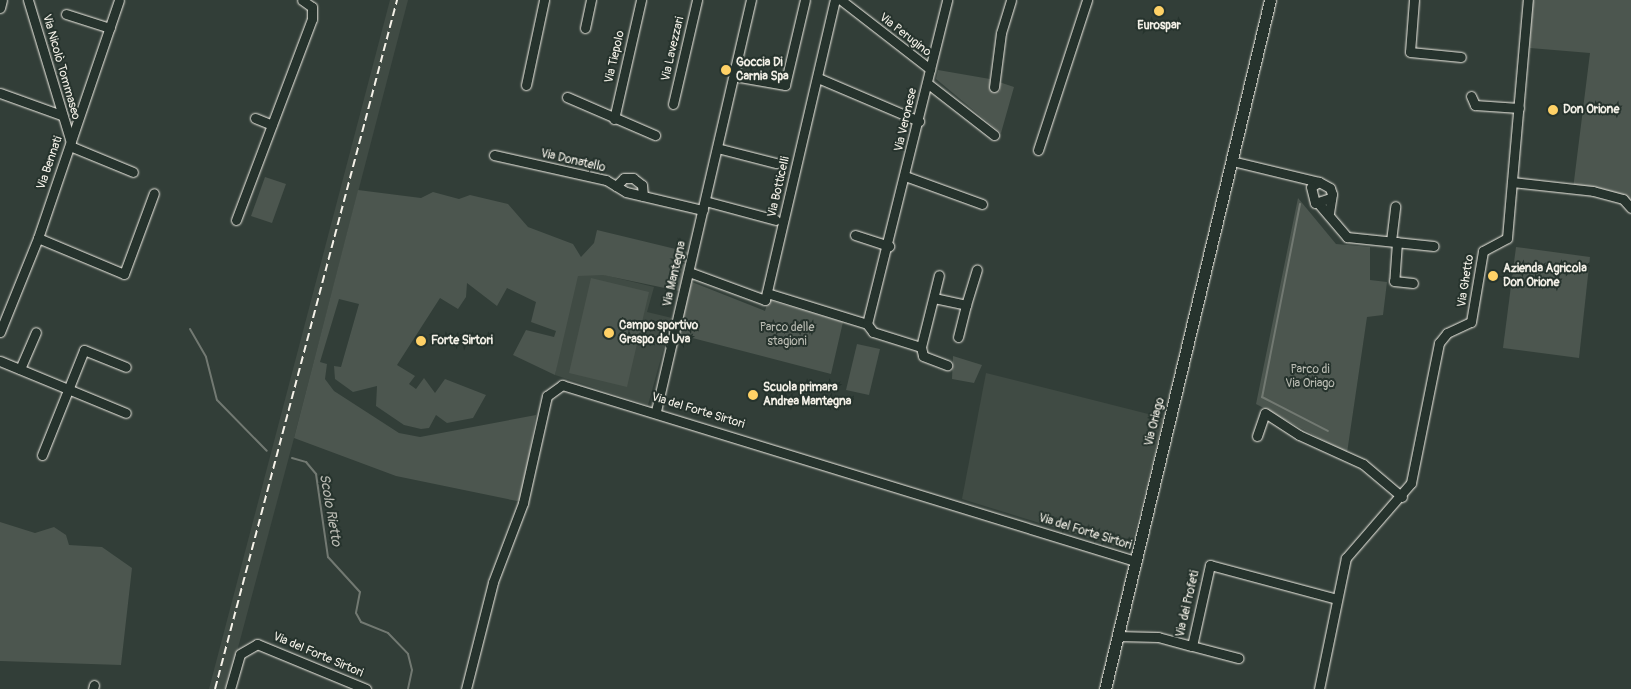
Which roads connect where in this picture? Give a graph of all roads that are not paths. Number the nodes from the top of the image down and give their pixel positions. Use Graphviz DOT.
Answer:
graph roads {
  1 [pos="2,0"];
  2 [pos="28,0"];
  3 [pos="119,0"];
  4 [pos="302,0"];
  5 [pos="544,0"];
  6 [pos="591,0"];
  7 [pos="641,0"];
  8 [pos="697,0"];
  9 [pos="751,0"];
  10 [pos="806,0"];
  11 [pos="835,0"];
  12 [pos="841,0"];
  13 [pos="947,0"];
  14 [pos="1011,0"];
  15 [pos="1087,0"];
  16 [pos="1270,0"];
  17 [pos="1414,0"];
  18 [pos="1528,0"];
  19 [pos="0,8"];
  20 [pos="66,14"];
  21 [pos="110,28"];
  22 [pos="585,28"];
  23 [pos="1461,57"];
  24 [pos="930,69"];
  25 [pos="734,76"];
  26 [pos="818,78"];
  27 [pos="927,83"];
  28 [pos="526,85"];
  29 [pos="994,87"];
  30 [pos="0,93"];
  31 [pos="1471,96"];
  32 [pos="567,97"];
  33 [pos="673,104"];
  34 [pos="1519,108"];
  35 [pos="61,115"];
  36 [pos="255,118"];
  37 [pos="614,119"];
  38 [pos="919,121"];
  39 [pos="272,125"];
  40 [pos="656,135"];
  41 [pos="994,135"];
  42 [pos="70,144"];
  43 [pos="718,148"];
  44 [pos="1038,150"];
  45 [pos="494,155"];
  46 [pos="1232,162"];
  47 [pos="776,163"];
  48 [pos="133,172"];
  49 [pos="1291,175"];
  50 [pos="905,176"];
  51 [pos="1320,182"];
  52 [pos="1512,182"];
  53 [pos="616,186"];
  54 [pos="154,193"];
  55 [pos="1310,194"];
  56 [pos="643,196"];
  57 [pos="1330,198"];
  58 [pos="1318,203"];
  59 [pos="982,204"];
  60 [pos="704,205"];
  61 [pos="1395,206"];
  62 [pos="1631,208"];
  63 [pos="1329,213"];
  64 [pos="236,220"];
  65 [pos="776,220"];
  66 [pos="854,235"];
  67 [pos="38,238"];
  68 [pos="1394,242"];
  69 [pos="889,246"];
  70 [pos="1434,246"];
  71 [pos="976,270"];
  72 [pos="689,272"];
  73 [pos="939,275"];
  74 [pos="1412,283"];
  75 [pos="767,293"];
  76 [pos="934,298"];
  77 [pos="966,305"];
  78 [pos="867,324"];
  79 [pos="0,332"];
  80 [pos="36,332"];
  81 [pos="958,337"];
  82 [pos="921,347"];
  83 [pos="0,361"];
  84 [pos="947,365"];
  85 [pos="126,367"];
  86 [pos="20,370"];
  87 [pos="68,390"];
  88 [pos="656,411"];
  89 [pos="126,413"];
  90 [pos="1257,436"];
  91 [pos="42,455"];
  92 [pos="1402,497"];
  93 [pos="1135,561"];
  94 [pos="1337,599"];
  95 [pos="1117,636"];
  96 [pos="1192,646"];
  97 [pos="1238,658"];
  98 [pos="230,689"];
  99 [pos="366,689"];
  100 [pos="466,689"];
  101 [pos="1105,689"];
  102 [pos="1319,689"];
  1 -- 19 [label="street"];
  2 -- 35 [label="street, Via Nicolò Tommaseo"];
  3 -- 21 [label="street, Via Bennati"];
  4 -- 39 [label="street"];
  5 -- 28 [label="street"];
  6 -- 22 [label="street"];
  7 -- 37 [label="street, Via Tiepolo"];
  8 -- 33 [label="street, Via Lavezzari"];
  9 -- 25 [label="street, Via Mantegna"];
  10 -- 25 [label="street"];
  11 -- 26 [label="street, Via Botticelli"];
  12 -- 24 [label="street, Via Perugino"];
  13 -- 24 [label="street, Via Veronese"];
  14 -- 29 [label="street"];
  15 -- 44 [label="street"];
  16 -- 46 [label="street, Via Oriago"];
  17 -- 23 [label="street"];
  18 -- 34 [label="street, Via Ghetto"];
  20 -- 21 [label="street"];
  21 -- 42 [label="street, Via Bennati"];
  24 -- 27 [label="street, Via Veronese"];
  25 -- 43 [label="street, Via Mantegna"];
  26 -- 38 [label="street"];
  26 -- 75 [label="street, Via Botticelli"];
  27 -- 38 [label="street, Via Veronese"];
  27 -- 41 [label="street"];
  30 -- 35 [label="street"];
  31 -- 34 [label="street"];
  32 -- 37 [label="street"];
  34 -- 52 [label="street, Via Ghetto"];
  35 -- 42 [label="street, Via Nicolò Tommaseo"];
  36 -- 39 [label="street"];
  37 -- 40 [label="street"];
  38 -- 50 [label="street, Via Veronese"];
  39 -- 64 [label="street"];
  42 -- 48 [label="street"];
  42 -- 67 [label="street, Via Bennati"];
  43 -- 47 [label="street"];
  43 -- 60 [label="street, Via Mantegna"];
  45 -- 53 [label="street, Via Donatello"];
  46 -- 49 [label="street"];
  46 -- 93 [label="street, Via Oriago"];
  49 -- 51 [label="street"];
  49 -- 55 [label="street"];
  50 -- 59 [label="street"];
  50 -- 69 [label="street, Via Veronese"];
  51 -- 55 [label="street"];
  51 -- 57 [label="street"];
  52 -- 62 [label="street"];
  52 -- 92 [label="street, Via Ghetto"];
  53 -- 56 [label="street, Via Donatello"];
  53 -- 56 [label="street"];
  54 -- 67 [label="street"];
  55 -- 58 [label="street"];
  56 -- 60 [label="street, Via Donatello"];
  57 -- 58 [label="street"];
  57 -- 63 [label="street"];
  58 -- 63 [label="street"];
  60 -- 65 [label="street"];
  60 -- 72 [label="street, Via Mantegna"];
  61 -- 68 [label="street"];
  63 -- 68 [label="street"];
  66 -- 69 [label="street"];
  67 -- 79 [label="street, Via Bennati"];
  68 -- 70 [label="street"];
  68 -- 74 [label="street"];
  69 -- 78 [label="street, Via Veronese"];
  71 -- 77 [label="street"];
  72 -- 75 [label="street"];
  72 -- 88 [label="street, Via Mantegna"];
  73 -- 76 [label="street"];
  75 -- 78 [label="street"];
  76 -- 77 [label="street"];
  76 -- 82 [label="street"];
  77 -- 81 [label="street"];
  78 -- 82 [label="street"];
  80 -- 86 [label="street"];
  82 -- 84 [label="street"];
  83 -- 86 [label="street"];
  85 -- 87 [label="street"];
  86 -- 87 [label="street"];
  87 -- 89 [label="street"];
  87 -- 91 [label="street"];
  88 -- 93 [label="street, Via del Forte Sirtori"];
  88 -- 100 [label="street, Via del Forte Sirtori"];
  90 -- 92 [label="street"];
  92 -- 94 [label="street, Via Ghetto"];
  93 -- 95 [label="street, Via Oriago"];
  94 -- 96 [label="street, Via dei Profeti"];
  94 -- 102 [label="street, Via Ghetto"];
  95 -- 96 [label="street, Via dei Profeti"];
  95 -- 101 [label="street, Via Oriago"];
  96 -- 97 [label="street"];
  98 -- 99 [label="street, Via del Forte Sirtori"];
}
